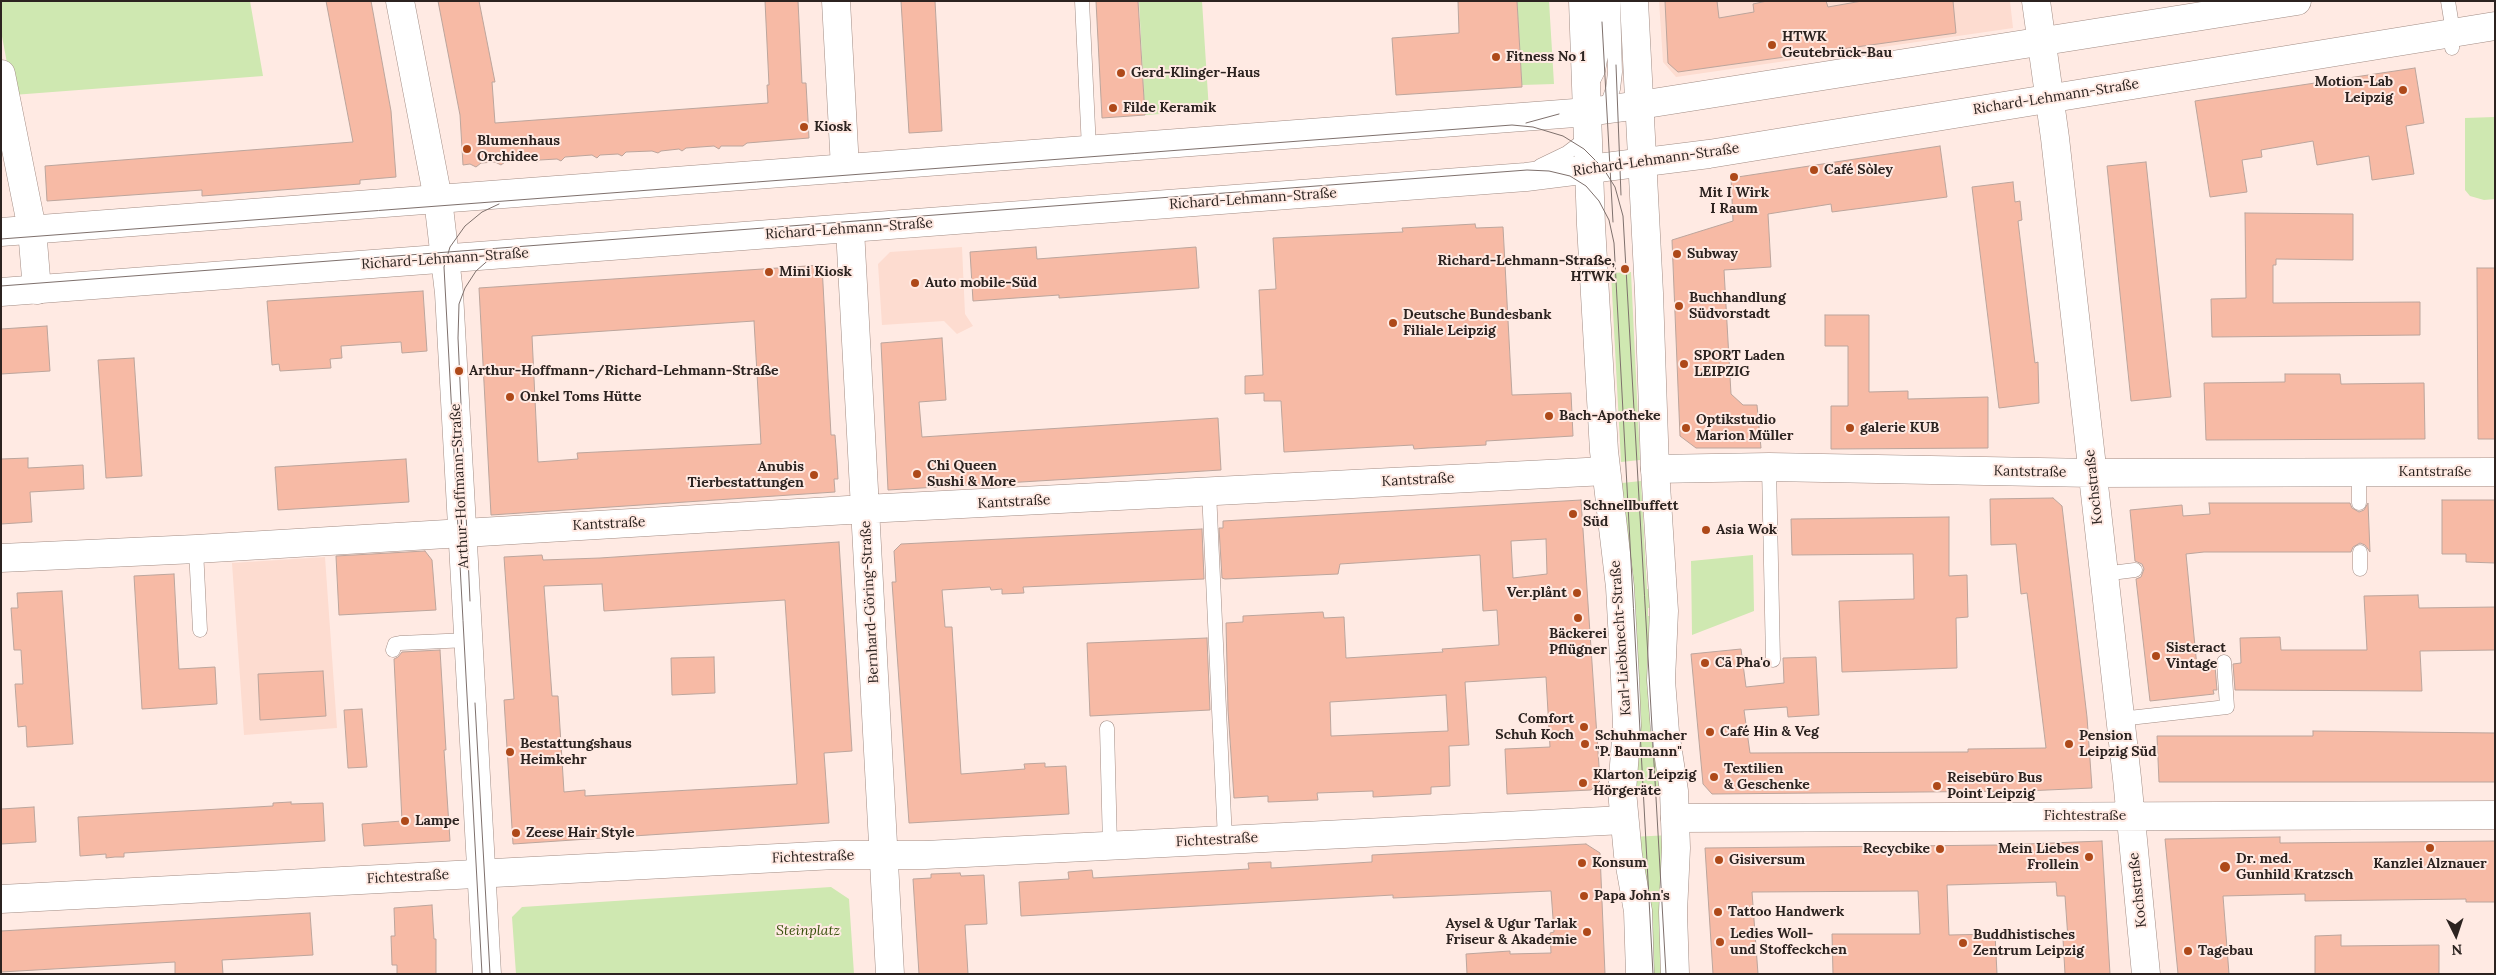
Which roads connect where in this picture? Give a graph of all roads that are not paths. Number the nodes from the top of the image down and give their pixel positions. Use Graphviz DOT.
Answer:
graph roads {
  1 [pos="400,1"];
  2 [pos="836,1"];
  3 [pos="1082,1"];
  4 [pos="1584,1"];
  5 [pos="1601,1"];
  6 [pos="1613,1"];
  7 [pos="1634,1"];
  8 [pos="2036,1"];
  9 [pos="2296,1"];
  10 [pos="2448,1"];
  11 [pos="2214,8"];
  12 [pos="2495,26"];
  13 [pos="2452,40"];
  14 [pos="2041,42"];
  15 [pos="1,74"];
  16 [pos="2050,98"];
  17 [pos="1640,105"];
  18 [pos="1592,112"];
  19 [pos="1089,149"];
  20 [pos="1642,164"];
  21 [pos="845,168"];
  22 [pos="1590,169"];
  23 [pos="1482,181"];
  24 [pos="438,199"];
  25 [pos="32,229"];
  26 [pos="850,230"];
  27 [pos="1,232"];
  28 [pos="446,259"];
  29 [pos="38,290"];
  30 [pos="1,292"];
  31 [pos="1769,467"];
  32 [pos="1655,469"];
  33 [pos="1606,470"];
  34 [pos="2359,472"];
  35 [pos="2495,472"];
  36 [pos="2093,473"];
  37 [pos="1209,492"];
  38 [pos="2359,503"];
  39 [pos="865,509"];
  40 [pos="462,533"];
  41 [pos="196,549"];
  42 [pos="2360,552"];
  43 [pos="1,558"];
  44 [pos="2360,569"];
  45 [pos="2135,570"];
  46 [pos="2103,574"];
  47 [pos="200,630"];
  48 [pos="469,640"];
  49 [pos="393,650"];
  50 [pos="1773,660"];
  51 [pos="2224,662"];
  52 [pos="2120,719"];
  53 [pos="1106,728"];
  54 [pos="2131,816"];
  55 [pos="2495,816"];
  56 [pos="1675,818"];
  57 [pos="1624,820"];
  58 [pos="1225,840"];
  59 [pos="1110,846"];
  60 [pos="884,855"];
  61 [pos="480,874"];
  62 [pos="1,899"];
  63 [pos="487,974"];
  64 [pos="890,974"];
  65 [pos="1640,974"];
  66 [pos="1675,974"];
  67 [pos="2146,974"];
  1 -- 24 [label="street, Arthur-Hoffmann-Straße"];
  2 -- 21 [label="street"];
  3 -- 19 [label="lane"];
  4 -- 18 [label="street, Karl-Liebknecht-Straße"];
  5 -- 18 [label="lane"];
  6 -- 18 [label="lane"];
  7 -- 17 [label="street"];
  8 -- 14 [label="street, Kochstraße"];
  9 -- 11 [label="street"];
  10 -- 13 [label="lane"];
  11 -- 14 [label="street"];
  12 -- 13 [label="street, Richard-Lehmann-Straße"];
  13 -- 16 [label="street, Richard-Lehmann-Straße"];
  14 -- 16 [label="street, Kochstraße"];
  14 -- 17 [label="street"];
  15 -- 25 [label="street"];
  16 -- 20 [label="street, Richard-Lehmann-Straße"];
  16 -- 36 [label="street, Kochstraße"];
  17 -- 18 [label="street"];
  17 -- 20 [label="street"];
  18 -- 19 [label="street"];
  18 -- 22 [label="street, Karl-Liebknecht-Straße"];
  18 -- 23 [label="lane"];
  19 -- 21 [label="street"];
  20 -- 22 [label="street, Richard-Lehmann-Straße"];
  20 -- 32 [label="street"];
  21 -- 24 [label="street"];
  22 -- 23 [label="street, Richard-Lehmann-Straße"];
  22 -- 33 [label="street, Karl-Liebknecht-Straße"];
  23 -- 26 [label="street, Richard-Lehmann-Straße"];
  24 -- 25 [label="street"];
  24 -- 28 [label="street, Arthur-Hoffmann-Straße"];
  25 -- 27 [label="street"];
  25 -- 29 [label="street"];
  26 -- 28 [label="street, Richard-Lehmann-Straße"];
  26 -- 39 [label="street, Bernhard-Göring-Straße"];
  28 -- 29 [label="street, Richard-Lehmann-Straße"];
  28 -- 40 [label="street, Arthur-Hoffmann-Straße"];
  29 -- 30 [label="street, Richard-Lehmann-Straße"];
  31 -- 32 [label="street, Kantstraße"];
  31 -- 36 [label="street, Kantstraße"];
  31 -- 50 [label="lane"];
  32 -- 56 [label="street"];
  33 -- 37 [label="street, Kantstraße"];
  33 -- 57 [label="street, Karl-Liebknecht-Straße"];
  34 -- 35 [label="street, Kantstraße"];
  34 -- 36 [label="street, Kantstraße"];
  34 -- 38 [label="lane"];
  36 -- 46 [label="street, Kochstraße"];
  37 -- 39 [label="street, Kantstraße"];
  37 -- 58 [label="lane"];
  39 -- 40 [label="street, Kantstraße"];
  39 -- 60 [label="street, Bernhard-Göring-Straße"];
  40 -- 41 [label="street, Kantstraße"];
  40 -- 48 [label="street, Arthur-Hoffmann-Straße"];
  41 -- 43 [label="street, Kantstraße"];
  41 -- 47 [label="lane"];
  42 -- 44 [label="lane"];
  45 -- 46 [label="lane"];
  46 -- 52 [label="street, Kochstraße"];
  48 -- 49 [label="lane"];
  48 -- 61 [label="street, Arthur-Hoffmann-Straße"];
  51 -- 52 [label="lane"];
  52 -- 54 [label="street, Kochstraße"];
  53 -- 59 [label="lane"];
  54 -- 55 [label="street, Fichtestraße"];
  54 -- 56 [label="street, Fichtestraße"];
  54 -- 67 [label="street, Kochstraße"];
  56 -- 66 [label="street"];
  57 -- 58 [label="street, Fichtestraße"];
  57 -- 65 [label="street, Karl-Liebknecht-Straße"];
  58 -- 59 [label="street, Fichtestraße"];
  59 -- 60 [label="street, Fichtestraße"];
  60 -- 61 [label="street, Fichtestraße"];
  60 -- 64 [label="street, Bernhard-Göring-Straße"];
  61 -- 62 [label="street, Fichtestraße"];
  61 -- 63 [label="street, Arthur-Hoffmann-Straße"];
}
